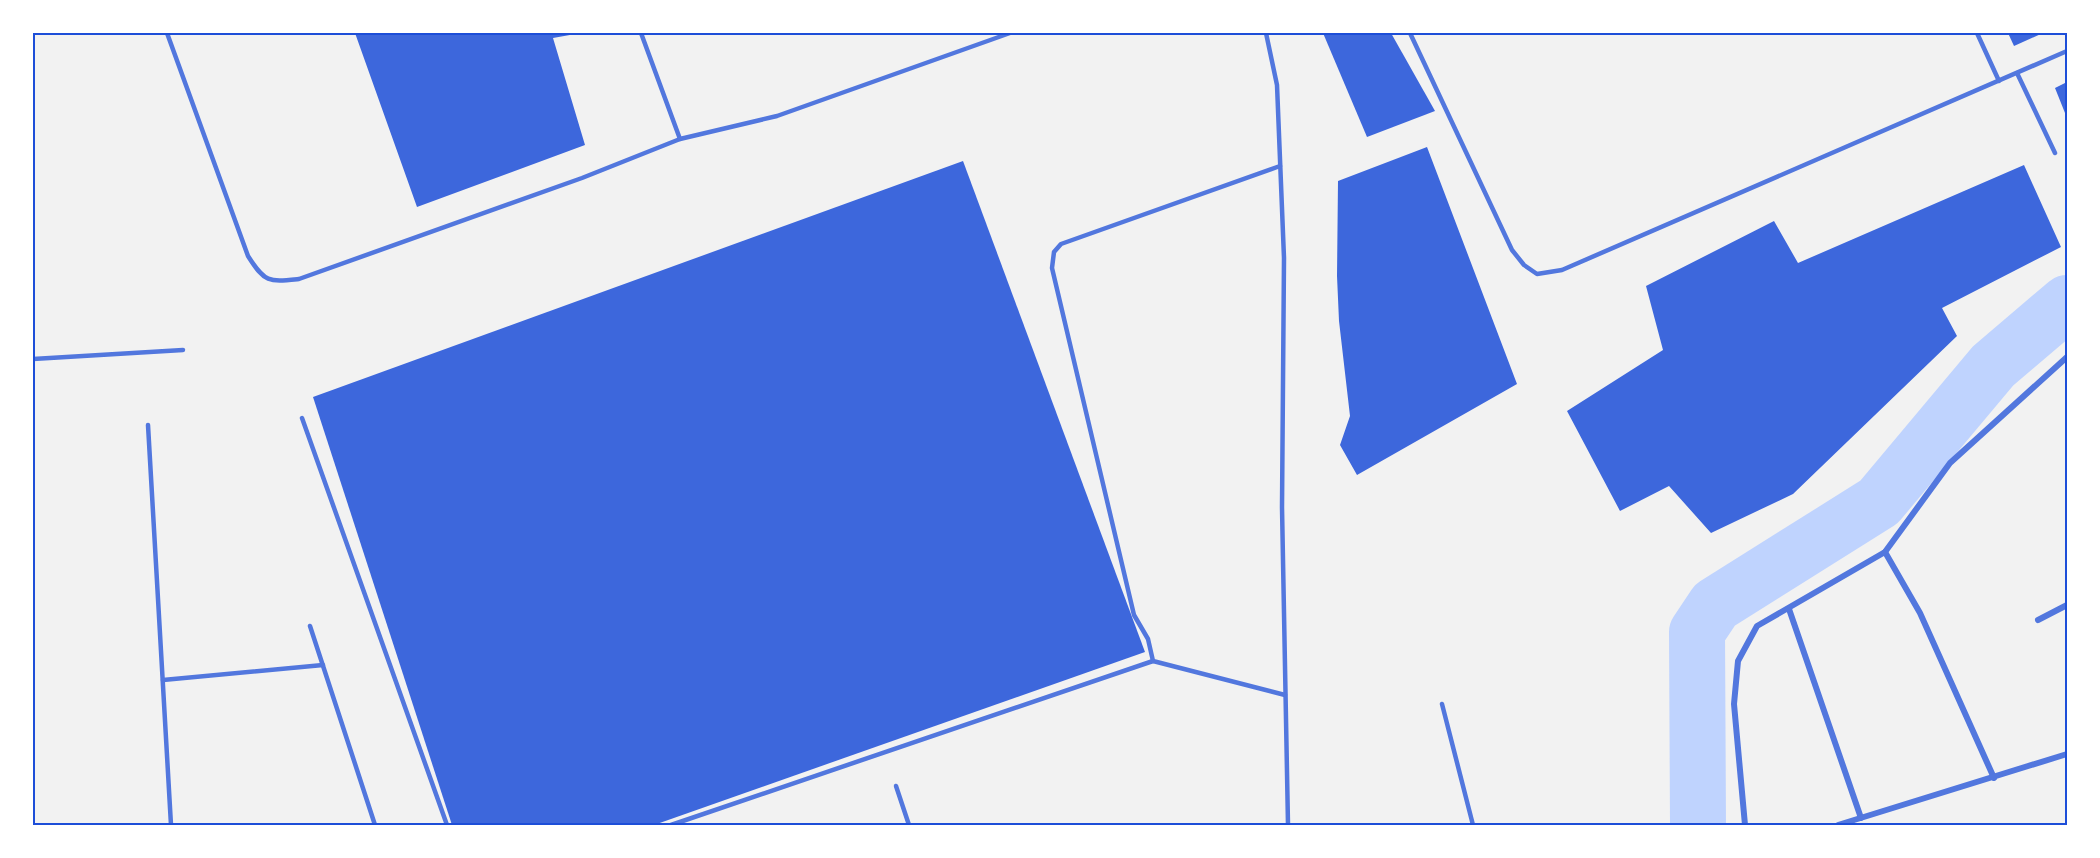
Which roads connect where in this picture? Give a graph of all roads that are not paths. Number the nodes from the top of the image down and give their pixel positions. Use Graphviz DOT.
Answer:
graph roads {
  1 [pos="167,33"];
  2 [pos="641,33"];
  3 [pos="1010,33"];
  4 [pos="1266,33"];
  5 [pos="1410,33"];
  6 [pos="1977,33"];
  7 [pos="2067,51"];
  8 [pos="2017,73"];
  9 [pos="1999,81"];
  10 [pos="680,139"];
  11 [pos="2055,153"];
  12 [pos="1281,166"];
  13 [pos="183,350"];
  14 [pos="2067,357"];
  15 [pos="33,359"];
  16 [pos="302,418"];
  17 [pos="148,425"];
  18 [pos="1885,552"];
  19 [pos="2067,605"];
  20 [pos="1789,609"];
  21 [pos="2038,620"];
  22 [pos="310,626"];
  23 [pos="1153,661"];
  24 [pos="323,665"];
  25 [pos="163,680"];
  26 [pos="1286,695"];
  27 [pos="1443,704"];
  28 [pos="2067,754"];
  29 [pos="1994,778"];
  30 [pos="896,786"];
  31 [pos="1861,818"];
  32 [pos="171,825"];
  33 [pos="375,825"];
  34 [pos="447,825"];
  35 [pos="671,825"];
  36 [pos="909,825"];
  37 [pos="1288,825"];
  38 [pos="1473,825"];
  39 [pos="1745,825"];
  40 [pos="1838,825"];
  1 -- 10 [label="lane"];
  2 -- 10 [label="lane"];
  3 -- 10 [label="lane"];
  4 -- 12 [label="lane"];
  5 -- 9 [label="lane"];
  6 -- 9 [label="lane"];
  7 -- 8 [label="lane"];
  8 -- 9 [label="lane"];
  8 -- 11 [label="lane"];
  12 -- 23 [label="lane"];
  12 -- 26 [label="lane"];
  13 -- 15 [label="lane"];
  14 -- 18 [label="street"];
  16 -- 34 [label="lane"];
  17 -- 25 [label="lane"];
  18 -- 20 [label="street"];
  18 -- 29 [label="street"];
  19 -- 21 [label="street"];
  20 -- 31 [label="street"];
  20 -- 39 [label="street"];
  22 -- 24 [label="lane"];
  23 -- 26 [label="lane"];
  23 -- 35 [label="lane"];
  24 -- 25 [label="lane"];
  24 -- 33 [label="lane"];
  25 -- 32 [label="lane"];
  26 -- 37 [label="lane"];
  27 -- 38 [label="lane"];
  28 -- 29 [label="street"];
  29 -- 31 [label="street"];
  30 -- 36 [label="lane"];
  31 -- 40 [label="street"];
}
